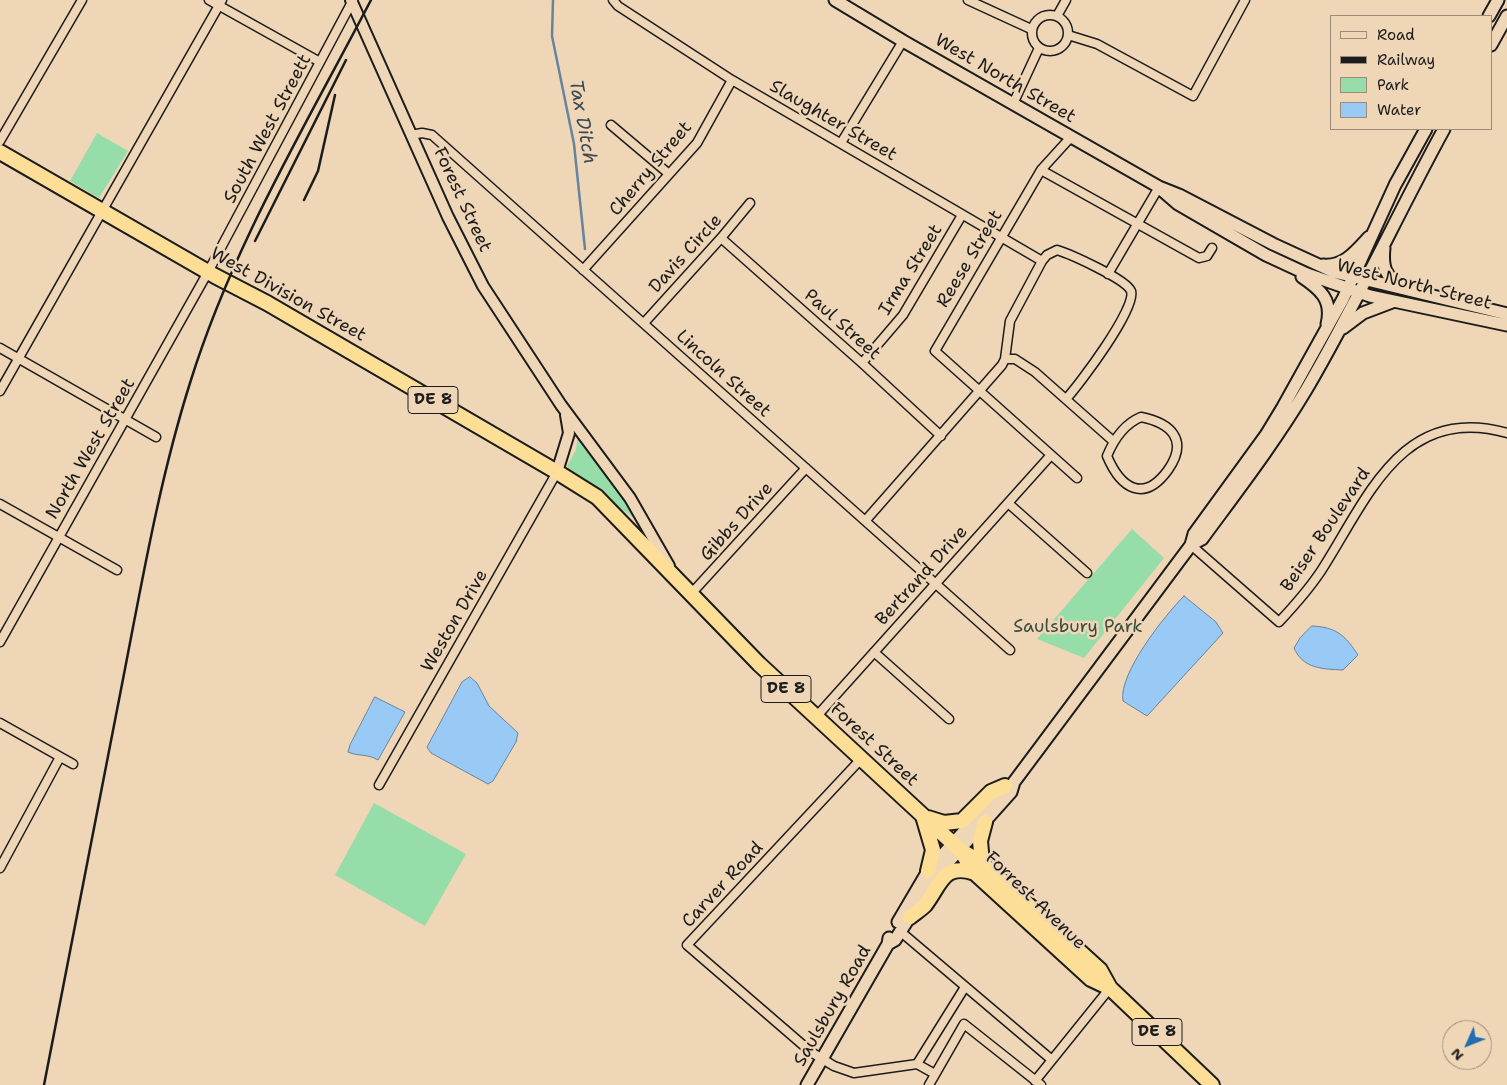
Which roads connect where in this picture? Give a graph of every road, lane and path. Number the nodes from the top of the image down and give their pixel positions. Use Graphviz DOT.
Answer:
graph roads {
  1 [pos="82,0"];
  2 [pos="209,0"];
  3 [pos="614,0"];
  4 [pos="835,0"];
  5 [pos="968,0"];
  6 [pos="1066,0"];
  7 [pos="1245,0"];
  8 [pos="1498,0"];
  9 [pos="352,1"];
  10 [pos="221,3"];
  11 [pos="1490,15"];
  12 [pos="1057,16"];
  13 [pos="1507,16"];
  14 [pos="1031,29"];
  15 [pos="1068,35"];
  16 [pos="903,41"];
  17 [pos="1492,43"];
  18 [pos="1039,48"];
  19 [pos="320,62"];
  20 [pos="732,80"];
  21 [pos="1013,104"];
  22 [pos="611,125"];
  23 [pos="1425,130"];
  24 [pos="1443,130"];
  25 [pos="411,135"];
  26 [pos="1072,137"];
  27 [pos="0,141"];
  28 [pos="841,143"];
  29 [pos="0,152"];
  30 [pos="1041,170"];
  31 [pos="669,174"];
  32 [pos="1159,187"];
  33 [pos="750,203"];
  34 [pos="102,211"];
  35 [pos="962,215"];
  36 [pos="1138,223"];
  37 [pos="1374,232"];
  38 [pos="1000,236"];
  39 [pos="721,238"];
  40 [pos="1384,242"];
  41 [pos="1212,248"];
  42 [pos="1042,261"];
  43 [pos="1278,261"];
  44 [pos="1313,263"];
  45 [pos="583,270"];
  46 [pos="208,272"];
  47 [pos="1108,274"];
  48 [pos="1360,279"];
  49 [pos="1354,290"];
  50 [pos="1417,293"];
  51 [pos="1394,302"];
  52 [pos="1507,314"];
  53 [pos="644,324"];
  54 [pos="1507,325"];
  55 [pos="1325,331"];
  56 [pos="1337,333"];
  57 [pos="0,348"];
  58 [pos="18,358"];
  59 [pos="1005,359"];
  60 [pos="862,362"];
  61 [pos="0,391"];
  62 [pos="980,391"];
  63 [pos="1066,399"];
  64 [pos="561,405"];
  65 [pos="126,419"];
  66 [pos="1507,432"];
  67 [pos="941,436"];
  68 [pos="156,437"];
  69 [pos="1113,441"];
  70 [pos="1051,455"];
  71 [pos="806,468"];
  72 [pos="557,472"];
  73 [pos="1077,478"];
  74 [pos="1008,503"];
  75 [pos="0,504"];
  76 [pos="866,520"];
  77 [pos="58,537"];
  78 [pos="1191,544"];
  79 [pos="117,570"];
  80 [pos="1087,573"];
  81 [pos="678,582"];
  82 [pos="936,583"];
  83 [pos="690,595"];
  84 [pos="0,642"];
  85 [pos="1010,650"];
  86 [pos="874,652"];
  87 [pos="816,717"];
  88 [pos="949,719"];
  89 [pos="0,723"];
  90 [pos="60,757"];
  91 [pos="861,759"];
  92 [pos="73,764"];
  93 [pos="1009,784"];
  94 [pos="379,785"];
  95 [pos="923,816"];
  96 [pos="985,822"];
  97 [pos="956,847"];
  98 [pos="0,868"];
  99 [pos="979,868"];
  100 [pos="928,871"];
  101 [pos="910,917"];
  102 [pos="901,932"];
  103 [pos="888,944"];
  104 [pos="966,987"];
  105 [pos="1110,988"];
  106 [pos="822,1059"];
  107 [pos="1052,1060"];
  108 [pos="918,1064"];
  109 [pos="935,1074"];
  110 [pos="1038,1083"];
  111 [pos="807,1085"];
  112 [pos="929,1085"];
  113 [pos="1212,1085"];
  1 -- 27 [label="street"];
  2 -- 10 [label="street"];
  3 -- 20 [label="street, Slaughter Street"];
  4 -- 16 [label="main road, West North Street"];
  5 -- 14 [label="street"];
  6 -- 12 [label="street"];
  7 -- 15 [label="street"];
  8 -- 11 [label="main road"];
  9 -- 19 [label="street, South West Streett"];
  9 -- 25 [label="street, Forest Street"];
  10 -- 19 [label="street"];
  10 -- 34 [label="street"];
  12 -- 14 [label="street"];
  12 -- 15 [label="street"];
  13 -- 17 [label="main road"];
  14 -- 18 [label="street"];
  15 -- 18 [label="street"];
  16 -- 21 [label="main road, West North Street"];
  16 -- 28 [label="street"];
  18 -- 21 [label="street"];
  19 -- 46 [label="street, South West Streett"];
  20 -- 28 [label="street, Slaughter Street"];
  20 -- 31 [label="street, Cherry Street"];
  21 -- 26 [label="main road, West North Street"];
  22 -- 31 [label="street"];
  23 -- 37 [label="main road"];
  24 -- 40 [label="main road"];
  25 -- 45 [label="street, Lincoln Street"];
  25 -- 64 [label="street, Forest Street"];
  26 -- 30 [label="street, Reese Street"];
  26 -- 32 [label="main road, West North Street"];
  28 -- 35 [label="street, Slaughter Street"];
  29 -- 34 [label="highway, West Division Street / DE 8"];
  30 -- 36 [label="street"];
  30 -- 38 [label="street, Reese Street"];
  31 -- 45 [label="street, Cherry Street"];
  32 -- 36 [label="street"];
  32 -- 43 [label="main road, West North Street"];
  32 -- 44 [label="main road, West North Street"];
  33 -- 39 [label="street, Davis Circle"];
  34 -- 46 [label="highway, West Division Street / DE 8"];
  34 -- 58 [label="street"];
  35 -- 38 [label="street, Slaughter Street"];
  35 -- 60 [label="street, Irma Street"];
  36 -- 41 [label="street"];
  36 -- 47 [label="street"];
  37 -- 44 [label="main road"];
  37 -- 48 [label="main road"];
  38 -- 42 [label="street, Slaughter Street"];
  38 -- 62 [label="street, Reese Street"];
  39 -- 53 [label="street, Davis Circle"];
  39 -- 60 [label="street, Paul Street"];
  40 -- 48 [label="main road"];
  40 -- 50 [label="main road"];
  42 -- 47 [label="street"];
  42 -- 59 [label="street"];
  43 -- 49 [label="main road, West North Street"];
  43 -- 55 [label="main road"];
  44 -- 48 [label="main road, West North Street"];
  45 -- 53 [label="street, Lincoln Street"];
  46 -- 65 [label="street, North West Street"];
  46 -- 72 [label="highway, West Division Street / DE 8"];
  47 -- 63 [label="street"];
  48 -- 49 [label="main road"];
  48 -- 50 [label="main road, West North Street"];
  49 -- 51 [label="main road, West North Street"];
  49 -- 55 [label="main road"];
  49 -- 56 [label="main road"];
  50 -- 52 [label="main road, West North Street"];
  51 -- 54 [label="main road, West North Street"];
  51 -- 56 [label="main road"];
  53 -- 71 [label="street, Lincoln Street"];
  55 -- 78 [label="main road"];
  56 -- 78 [label="main road"];
  57 -- 58 [label="street"];
  58 -- 61 [label="street"];
  58 -- 65 [label="street"];
  59 -- 62 [label="street"];
  59 -- 63 [label="street"];
  60 -- 67 [label="street, Paul Street"];
  62 -- 67 [label="street"];
  62 -- 70 [label="street, Reese Street"];
  63 -- 69 [label="street"];
  64 -- 72 [label="street, Forest Street"];
  64 -- 81 [label="street, Forest Street"];
  65 -- 68 [label="street"];
  65 -- 77 [label="street, North West Street"];
  66 -- 78 [label="street, Beiser Boulevard"];
  67 -- 76 [label="street"];
  69 -- 69 [label="street"];
  70 -- 73 [label="street, Reese Street"];
  70 -- 74 [label="street, Bertrand Drive"];
  71 -- 76 [label="street, Lincoln Street"];
  71 -- 83 [label="street, Gibbs Drive"];
  72 -- 81 [label="highway, Forest Street / DE 8"];
  72 -- 94 [label="street, Weston Drive"];
  74 -- 80 [label="street"];
  74 -- 82 [label="street, Bertrand Drive"];
  75 -- 77 [label="street"];
  76 -- 82 [label="street, Lincoln Street"];
  77 -- 79 [label="street"];
  77 -- 84 [label="street, North West Street"];
  78 -- 93 [label="main road"];
  81 -- 83 [label="highway, Forest Street / DE 8"];
  82 -- 85 [label="street, Lincoln Street"];
  82 -- 86 [label="street, Bertrand Drive"];
  83 -- 87 [label="highway, Forest Street / DE 8"];
  86 -- 87 [label="street, Bertrand Drive"];
  86 -- 88 [label="street"];
  87 -- 91 [label="highway, Forest Street / DE 8"];
  89 -- 90 [label="street"];
  90 -- 92 [label="street"];
  90 -- 98 [label="street"];
  91 -- 95 [label="highway, Forest Street / DE 8"];
  91 -- 106 [label="street, Carver Road"];
  93 -- 95 [label="highway"];
  93 -- 96 [label="main road"];
  93 -- 97 [label="main road"];
  95 -- 97 [label="highway, Forest Street / DE 8"];
  95 -- 100 [label="highway"];
  96 -- 97 [label="main road"];
  96 -- 99 [label="highway"];
  97 -- 99 [label="highway, Forrest Avenue / DE 8"];
  97 -- 100 [label="main road, Saulsbury Road"];
  97 -- 101 [label="main road, Saulsbury Road"];
  99 -- 101 [label="highway"];
  99 -- 105 [label="highway, Forrest Avenue / DE 8"];
  100 -- 103 [label="main road, Saulsbury Road"];
  101 -- 102 [label="main road, Saulsbury Road"];
  102 -- 103 [label="main road, Saulsbury Road"];
  102 -- 104 [label="street"];
  103 -- 106 [label="main road, Saulsbury Road"];
  104 -- 107 [label="street"];
  104 -- 108 [label="street"];
  105 -- 107 [label="street"];
  105 -- 113 [label="highway, Forrest Avenue / DE 8"];
  106 -- 108 [label="street"];
  106 -- 111 [label="main road, Saulsbury Road"];
  107 -- 110 [label="street"];
  108 -- 109 [label="street"];
  109 -- 110 [label="street"];
  109 -- 112 [label="street"];
}
